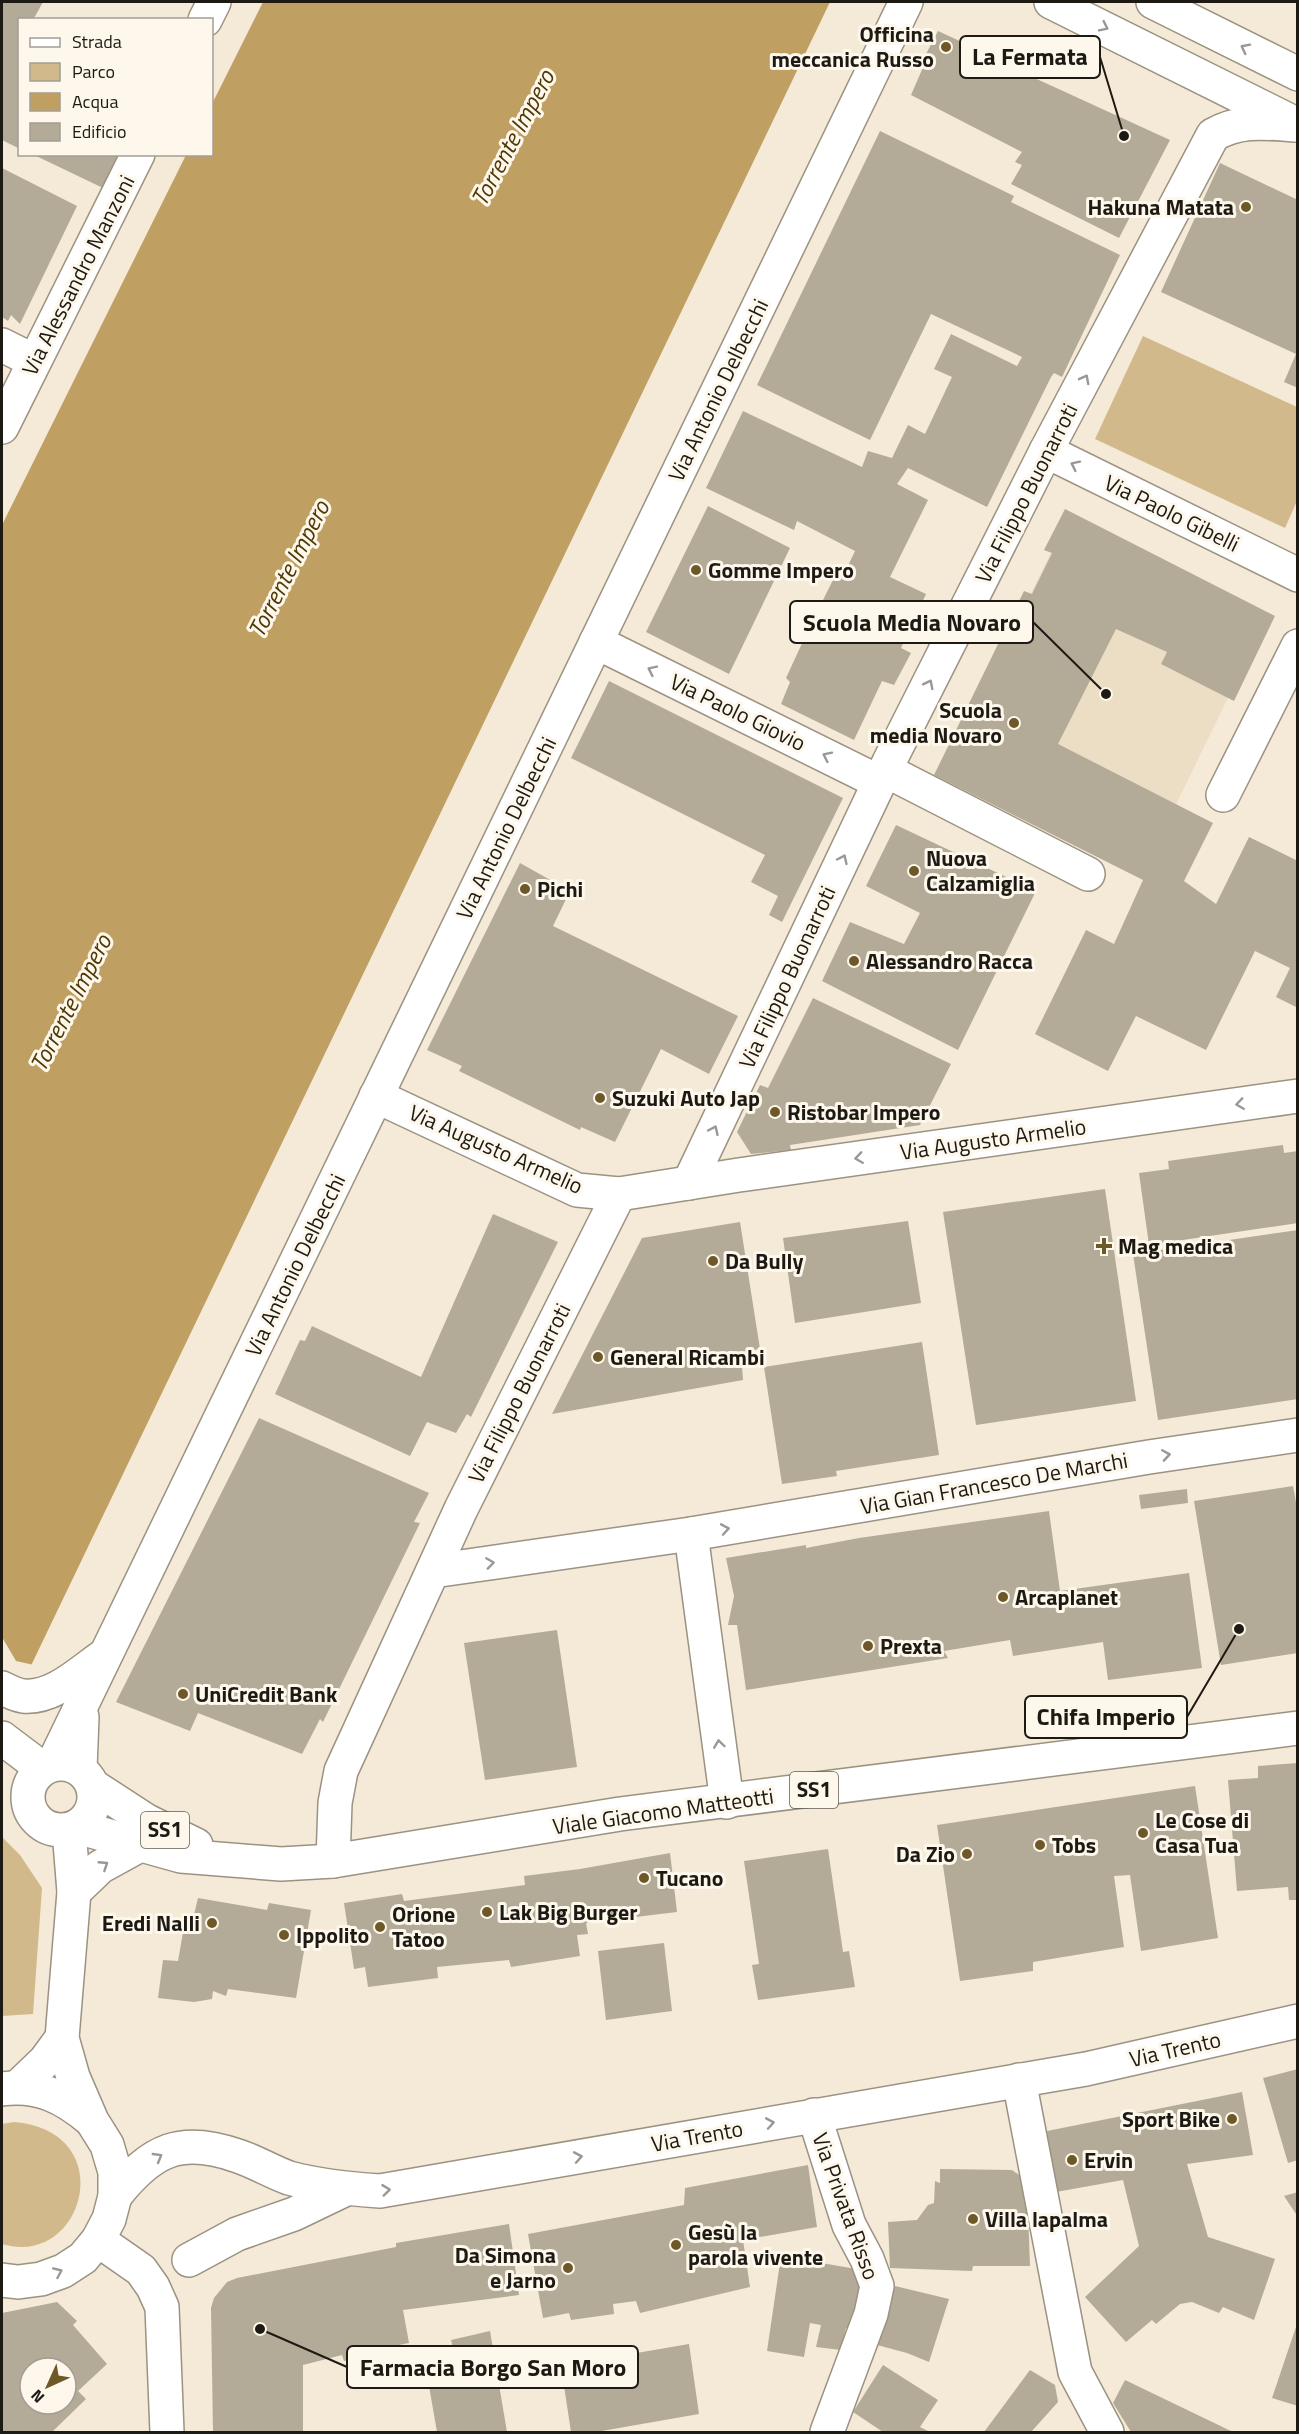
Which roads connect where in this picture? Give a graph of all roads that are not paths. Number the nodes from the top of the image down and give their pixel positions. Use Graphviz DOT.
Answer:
graph roads {
  1 [pos="214,2"];
  2 [pos="1049,2"];
  3 [pos="1153,2"];
  4 [pos="907,7"];
  5 [pos="206,18"];
  6 [pos="1182,66"];
  7 [pos="1286,69"];
  8 [pos="1297,125"];
  9 [pos="137,156"];
  10 [pos="2,345"];
  11 [pos="34,361"];
  12 [pos="2,427"];
  13 [pos="1047,451"];
  14 [pos="1298,575"];
  15 [pos="596,642"];
  16 [pos="1298,646"];
  17 [pos="882,776"];
  18 [pos="1223,795"];
  19 [pos="1088,874"];
  20 [pos="376,1096"];
  21 [pos="1298,1096"];
  22 [pos="689,1182"];
  23 [pos="619,1194"];
  24 [pos="1298,1435"];
  25 [pos="691,1534"];
  26 [pos="433,1571"];
  27 [pos="107,1654"];
  28 [pos="2,1688"];
  29 [pos="1298,1728"];
  30 [pos="7,1751"];
  31 [pos="59,1777"];
  32 [pos="727,1802"];
  33 [pos="63,1827"];
  34 [pos="140,1845"];
  35 [pos="333,1861"];
  36 [pos="242,1862"];
  37 [pos="74,1892"];
  38 [pos="1298,2021"];
  39 [pos="62,2038"];
  40 [pos="1019,2080"];
  41 [pos="10,2088"];
  42 [pos="814,2115"];
  43 [pos="92,2121"];
  44 [pos="346,2189"];
  45 [pos="115,2196"];
  46 [pos="98,2240"];
  47 [pos="189,2259"];
  48 [pos="2,2280"];
  49 [pos="167,2433"];
  50 [pos="827,2433"];
  51 [pos="1107,2433"];
  1 -- 5 [label="street"];
  2 -- 6 [label="street, one-way"];
  7 -- 3 [label="street, one-way"];
  4 -- 15 [label="street, Via Antonio Delbecchi"];
  6 -- 7 [label="street"];
  6 -- 8 [label="street"];
  13 -- 8 [label="street, Via Filippo Buonarroti, one-way"];
  9 -- 11 [label="street, Via Alessandro Manzoni"];
  10 -- 11 [label="street"];
  11 -- 12 [label="street, Via Alessandro Manzoni"];
  14 -- 13 [label="street, Via Paolo Gibelli, one-way"];
  17 -- 13 [label="street, Via Filippo Buonarroti, one-way"];
  17 -- 15 [label="street, Via Paolo Giovio, one-way"];
  15 -- 20 [label="street, Via Antonio Delbecchi"];
  16 -- 18 [label="street"];
  17 -- 19 [label="street, Via Paolo Giovio"];
  22 -- 17 [label="street, Via Filippo Buonarroti, one-way"];
  20 -- 23 [label="street, Via Augusto Armelio"];
  20 -- 27 [label="street, Via Antonio Delbecchi"];
  21 -- 22 [label="street, Via Augusto Armelio, one-way"];
  22 -- 23 [label="street"];
  23 -- 26 [label="street, Via Filippo Buonarroti"];
  25 -- 24 [label="street, Via Gian Francesco De Marchi, one-way"];
  26 -- 25 [label="street, Via Gian Francesco De Marchi, one-way"];
  32 -- 25 [label="street, one-way"];
  26 -- 35 [label="street, Via Filippo Buonarroti"];
  27 -- 28 [label="street"];
  27 -- 31 [label="street, Via Antonio Delbecchi"];
  29 -- 32 [label="street, Viale Giacomo Matteotti / SS1"];
  30 -- 31 [label="street, SS1"];
  31 -- 33 [label="street"];
  31 -- 33 [label="street, Via Antonio Delbecchi"];
  31 -- 36 [label="street, Viale Giacomo Matteotti / SS1"];
  32 -- 35 [label="street, Viale Giacomo Matteotti / SS1"];
  33 -- 34 [label="street, Viale Giacomo Matteotti / SS1"];
  33 -- 37 [label="street"];
  34 -- 36 [label="street, Viale Giacomo Matteotti / SS1"];
  37 -- 34 [label="street, one-way"];
  35 -- 36 [label="street, Viale Giacomo Matteotti / SS1"];
  37 -- 39 [label="street"];
  38 -- 40 [label="street, Via Trento"];
  39 -- 41 [label="street"];
  39 -- 43 [label="street"];
  40 -- 42 [label="street, Via Trento"];
  40 -- 51 [label="street"];
  41 -- 43 [label="street"];
  44 -- 42 [label="street, Via Trento, one-way"];
  42 -- 50 [label="street, Via Privata Risso"];
  43 -- 45 [label="street"];
  45 -- 44 [label="street, Via Trento, one-way"];
  44 -- 47 [label="street"];
  45 -- 46 [label="street"];
  48 -- 46 [label="street, one-way"];
  46 -- 49 [label="street"];
}
